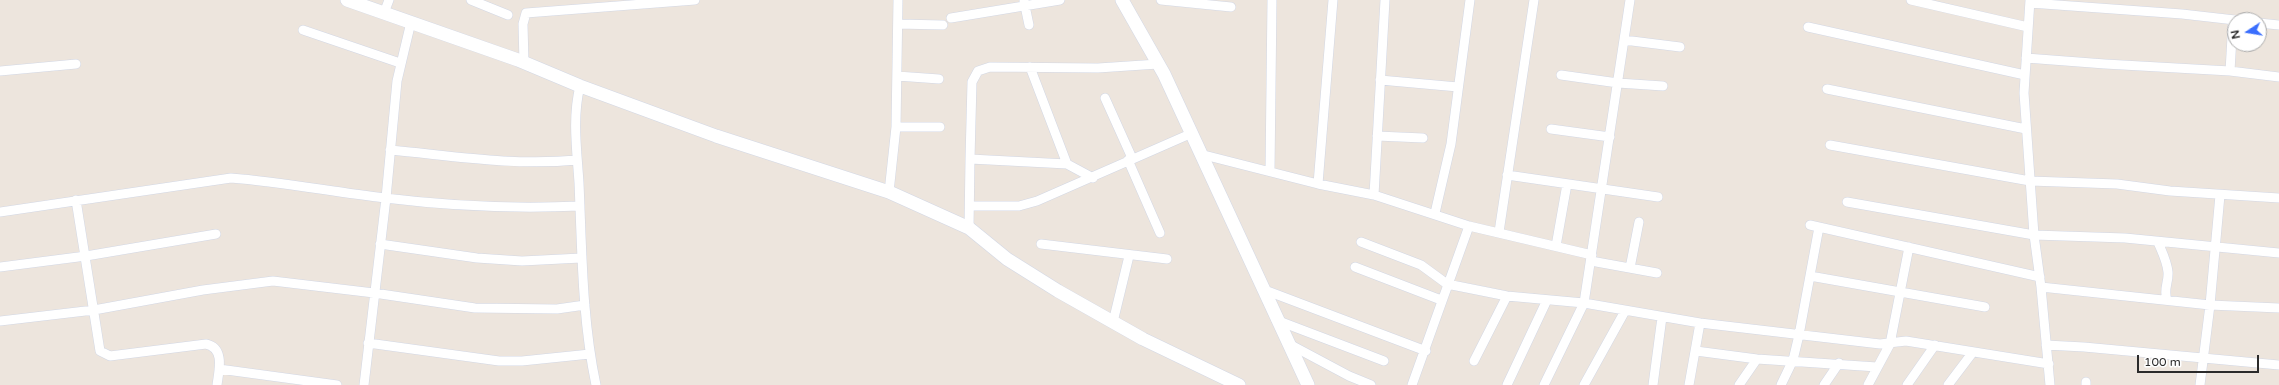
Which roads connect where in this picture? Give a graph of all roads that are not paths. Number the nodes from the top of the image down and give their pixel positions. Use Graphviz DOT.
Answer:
graph roads {
  1 [pos="389,0"];
  2 [pos="471,0"];
  3 [pos="695,0"];
  4 [pos="898,0"];
  5 [pos="1060,0"];
  6 [pos="1122,0"];
  7 [pos="1161,0"];
  8 [pos="1272,0"];
  9 [pos="1333,0"];
  10 [pos="1385,0"];
  11 [pos="1470,0"];
  12 [pos="1534,0"];
  13 [pos="1630,0"];
  14 [pos="1910,0"];
  15 [pos="2030,2"];
  16 [pos="354,3"];
  17 [pos="1025,3"];
  18 [pos="1231,7"];
  19 [pos="384,13"];
  20 [pos="508,15"];
  21 [pos="951,18"];
  22 [pos="2227,19"];
  23 [pos="411,22"];
  24 [pos="898,24"];
  25 [pos="2267,24"];
  26 [pos="943,25"];
  27 [pos="1029,25"];
  28 [pos="2279,25"];
  29 [pos="1808,27"];
  30 [pos="2028,27"];
  31 [pos="303,30"];
  32 [pos="1624,40"];
  33 [pos="1680,47"];
  34 [pos="2231,52"];
  35 [pos="2026,58"];
  36 [pos="400,63"];
  37 [pos="524,63"];
  38 [pos="76,64"];
  39 [pos="1158,64"];
  40 [pos="1030,67"];
  41 [pos="0,71"];
  42 [pos="2230,71"];
  43 [pos="1561,75"];
  44 [pos="2025,75"];
  45 [pos="897,76"];
  46 [pos="2279,77"];
  47 [pos="939,79"];
  48 [pos="1380,80"];
  49 [pos="1618,83"];
  50 [pos="580,86"];
  51 [pos="1663,86"];
  52 [pos="1458,87"];
  53 [pos="1827,90"];
  54 [pos="1105,98"];
  55 [pos="896,127"];
  56 [pos="940,127"];
  57 [pos="1551,129"];
  58 [pos="2026,129"];
  59 [pos="1190,134"];
  60 [pos="1377,136"];
  61 [pos="1610,137"];
  62 [pos="1423,138"];
  63 [pos="1830,145"];
  64 [pos="390,150"];
  65 [pos="1200,154"];
  66 [pos="970,159"];
  67 [pos="1130,159"];
  68 [pos="577,160"];
  69 [pos="1067,164"];
  70 [pos="1270,172"];
  71 [pos="1507,175"];
  72 [pos="1093,178"];
  73 [pos="2030,181"];
  74 [pos="1318,184"];
  75 [pos="1567,184"];
  76 [pos="1602,190"];
  77 [pos="889,192"];
  78 [pos="1374,195"];
  79 [pos="1658,196"];
  80 [pos="2220,196"];
  81 [pos="386,198"];
  82 [pos="2279,198"];
  83 [pos="76,200"];
  84 [pos="1847,202"];
  85 [pos="580,206"];
  86 [pos="970,206"];
  87 [pos="0,212"];
  88 [pos="1435,213"];
  89 [pos="1639,222"];
  90 [pos="1810,225"];
  91 [pos="1469,226"];
  92 [pos="1819,227"];
  93 [pos="969,228"];
  94 [pos="1499,232"];
  95 [pos="216,234"];
  96 [pos="1160,234"];
  97 [pos="2034,235"];
  98 [pos="1361,242"];
  99 [pos="2158,242"];
  100 [pos="380,244"];
  101 [pos="1041,244"];
  102 [pos="1556,246"];
  103 [pos="1909,247"];
  104 [pos="2215,247"];
  105 [pos="2279,253"];
  106 [pos="86,256"];
  107 [pos="1129,256"];
  108 [pos="581,258"];
  109 [pos="1591,258"];
  110 [pos="1167,259"];
  111 [pos="0,267"];
  112 [pos="1355,267"];
  113 [pos="1630,268"];
  114 [pos="1657,273"];
  115 [pos="1810,276"];
  116 [pos="2040,277"];
  117 [pos="1447,284"];
  118 [pos="2041,287"];
  119 [pos="1262,289"];
  120 [pos="1901,292"];
  121 [pos="374,293"];
  122 [pos="1507,296"];
  123 [pos="1441,300"];
  124 [pos="1546,300"];
  125 [pos="2167,300"];
  126 [pos="1584,303"];
  127 [pos="2210,304"];
  128 [pos="585,305"];
  129 [pos="1985,307"];
  130 [pos="2279,308"];
  131 [pos="94,310"];
  132 [pos="1626,310"];
  133 [pos="1662,317"];
  134 [pos="1276,320"];
  135 [pos="0,321"];
  136 [pos="1113,322"];
  137 [pos="1700,323"];
  138 [pos="1799,335"];
  139 [pos="368,343"];
  140 [pos="1287,344"];
  141 [pos="1890,344"];
  142 [pos="1935,345"];
  143 [pos="2046,345"];
  144 [pos="1426,351"];
  145 [pos="1696,351"];
  146 [pos="1973,352"];
  147 [pos="590,354"];
  148 [pos="2204,358"];
  149 [pos="1757,359"];
  150 [pos="1793,360"];
  151 [pos="1384,361"];
  152 [pos="1474,361"];
  153 [pos="1838,363"];
  154 [pos="2049,364"];
  155 [pos="2279,365"];
  156 [pos="1877,367"];
  157 [pos="219,369"];
  158 [pos="1234,384"];
  159 [pos="217,385"];
  160 [pos="337,385"];
  161 [pos="364,385"];
  162 [pos="596,385"];
  163 [pos="1308,385"];
  164 [pos="1371,385"];
  165 [pos="1412,385"];
  166 [pos="1507,385"];
  167 [pos="1544,385"];
  168 [pos="1584,385"];
  169 [pos="1653,385"];
  170 [pos="1689,385"];
  171 [pos="1739,385"];
  172 [pos="1781,385"];
  173 [pos="1824,385"];
  174 [pos="1868,385"];
  175 [pos="1907,385"];
  176 [pos="1948,385"];
  177 [pos="2050,385"];
  178 [pos="2200,385"];
  1 -- 19 [label="street"];
  2 -- 20 [label="street"];
  3 -- 37 [label="street"];
  4 -- 24 [label="street"];
  5 -- 17 [label="street"];
  6 -- 39 [label="street"];
  7 -- 18 [label="street"];
  8 -- 70 [label="street"];
  9 -- 74 [label="street"];
  10 -- 48 [label="street"];
  11 -- 52 [label="street"];
  12 -- 71 [label="street"];
  13 -- 32 [label="street"];
  14 -- 30 [label="street"];
  15 -- 22 [label="street"];
  15 -- 30 [label="street"];
  16 -- 19 [label="street"];
  17 -- 21 [label="street"];
  17 -- 27 [label="street"];
  19 -- 23 [label="street"];
  23 -- 36 [label="street"];
  23 -- 37 [label="street"];
  24 -- 26 [label="street"];
  24 -- 45 [label="street"];
  25 -- 28 [label="street"];
  29 -- 44 [label="street"];
  30 -- 35 [label="street"];
  31 -- 36 [label="street"];
  32 -- 33 [label="street"];
  32 -- 49 [label="street"];
  34 -- 42 [label="street"];
  35 -- 42 [label="street"];
  35 -- 44 [label="street"];
  36 -- 64 [label="street"];
  37 -- 50 [label="street"];
  38 -- 41 [label="street"];
  39 -- 40 [label="street"];
  39 -- 59 [label="street"];
  40 -- 66 [label="street"];
  40 -- 69 [label="street"];
  42 -- 46 [label="street"];
  43 -- 49 [label="street"];
  44 -- 58 [label="street"];
  45 -- 47 [label="street"];
  45 -- 55 [label="street"];
  48 -- 52 [label="street"];
  48 -- 60 [label="street"];
  49 -- 51 [label="street"];
  49 -- 61 [label="street"];
  50 -- 68 [label="street"];
  50 -- 77 [label="street"];
  52 -- 88 [label="street"];
  53 -- 58 [label="street"];
  54 -- 67 [label="street"];
  55 -- 56 [label="street"];
  55 -- 77 [label="street"];
  57 -- 61 [label="street"];
  58 -- 73 [label="street"];
  59 -- 65 [label="street"];
  59 -- 67 [label="street"];
  60 -- 62 [label="street"];
  60 -- 78 [label="street"];
  61 -- 76 [label="street"];
  63 -- 73 [label="street"];
  64 -- 68 [label="street"];
  64 -- 81 [label="street"];
  65 -- 70 [label="street"];
  65 -- 119 [label="street"];
  66 -- 69 [label="street"];
  66 -- 86 [label="street"];
  67 -- 72 [label="street"];
  67 -- 96 [label="street"];
  68 -- 85 [label="street"];
  69 -- 72 [label="street"];
  70 -- 74 [label="street"];
  71 -- 75 [label="street"];
  71 -- 94 [label="street"];
  72 -- 86 [label="street"];
  73 -- 80 [label="street"];
  73 -- 97 [label="street"];
  74 -- 78 [label="street"];
  75 -- 76 [label="street"];
  75 -- 102 [label="street"];
  76 -- 79 [label="street"];
  76 -- 109 [label="street"];
  77 -- 93 [label="street"];
  78 -- 88 [label="street"];
  80 -- 82 [label="street"];
  80 -- 104 [label="street"];
  81 -- 83 [label="street"];
  81 -- 85 [label="street"];
  81 -- 100 [label="street"];
  83 -- 87 [label="street"];
  83 -- 106 [label="street"];
  84 -- 97 [label="street"];
  85 -- 108 [label="street"];
  86 -- 93 [label="street"];
  88 -- 91 [label="street"];
  89 -- 113 [label="street"];
  90 -- 92 [label="street"];
  91 -- 94 [label="street"];
  91 -- 117 [label="street"];
  92 -- 103 [label="street"];
  92 -- 115 [label="street"];
  93 -- 136 [label="street"];
  94 -- 102 [label="street"];
  95 -- 106 [label="street"];
  97 -- 99 [label="street"];
  97 -- 116 [label="street"];
  98 -- 117 [label="street"];
  99 -- 104 [label="street"];
  99 -- 125 [label="street"];
  100 -- 108 [label="street"];
  100 -- 121 [label="street"];
  101 -- 107 [label="street"];
  102 -- 109 [label="street"];
  103 -- 116 [label="street"];
  103 -- 120 [label="street"];
  104 -- 105 [label="street"];
  104 -- 127 [label="street"];
  106 -- 111 [label="street"];
  106 -- 131 [label="street"];
  107 -- 110 [label="street"];
  107 -- 136 [label="street"];
  108 -- 128 [label="street"];
  109 -- 113 [label="street"];
  109 -- 126 [label="street"];
  112 -- 123 [label="street"];
  113 -- 114 [label="street"];
  115 -- 120 [label="street"];
  115 -- 138 [label="street"];
  116 -- 118 [label="street"];
  117 -- 122 [label="street"];
  117 -- 123 [label="street"];
  118 -- 125 [label="street"];
  118 -- 143 [label="street"];
  119 -- 134 [label="street"];
  119 -- 144 [label="street"];
  120 -- 129 [label="street"];
  120 -- 141 [label="street"];
  121 -- 128 [label="street"];
  121 -- 131 [label="street"];
  121 -- 139 [label="street"];
  122 -- 124 [label="street"];
  122 -- 152 [label="street"];
  123 -- 144 [label="street"];
  124 -- 126 [label="street"];
  124 -- 166 [label="street"];
  125 -- 127 [label="street"];
  126 -- 132 [label="street"];
  126 -- 167 [label="street"];
  127 -- 130 [label="street"];
  127 -- 148 [label="street"];
  128 -- 147 [label="street"];
  131 -- 135 [label="street"];
  131 -- 157 [label="street"];
  132 -- 133 [label="street"];
  132 -- 168 [label="street"];
  133 -- 137 [label="street"];
  133 -- 169 [label="street"];
  134 -- 140 [label="street"];
  134 -- 151 [label="street"];
  136 -- 158 [label="street"];
  137 -- 138 [label="street"];
  137 -- 145 [label="street"];
  138 -- 141 [label="street"];
  138 -- 150 [label="street"];
  139 -- 147 [label="street"];
  139 -- 161 [label="street"];
  140 -- 163 [label="street"];
  140 -- 164 [label="street"];
  141 -- 142 [label="street"];
  141 -- 156 [label="street"];
  142 -- 146 [label="street"];
  142 -- 175 [label="street"];
  143 -- 148 [label="street"];
  143 -- 154 [label="street"];
  144 -- 165 [label="street"];
  145 -- 149 [label="street"];
  145 -- 170 [label="street"];
  146 -- 154 [label="street"];
  146 -- 176 [label="street"];
  147 -- 162 [label="street"];
  148 -- 155 [label="street"];
  148 -- 178 [label="street"];
  149 -- 150 [label="street"];
  149 -- 171 [label="street"];
  150 -- 153 [label="street"];
  150 -- 172 [label="street"];
  153 -- 156 [label="street"];
  153 -- 173 [label="street"];
  154 -- 177 [label="street"];
  156 -- 174 [label="street"];
  157 -- 159 [label="street"];
  157 -- 160 [label="street"];
}
